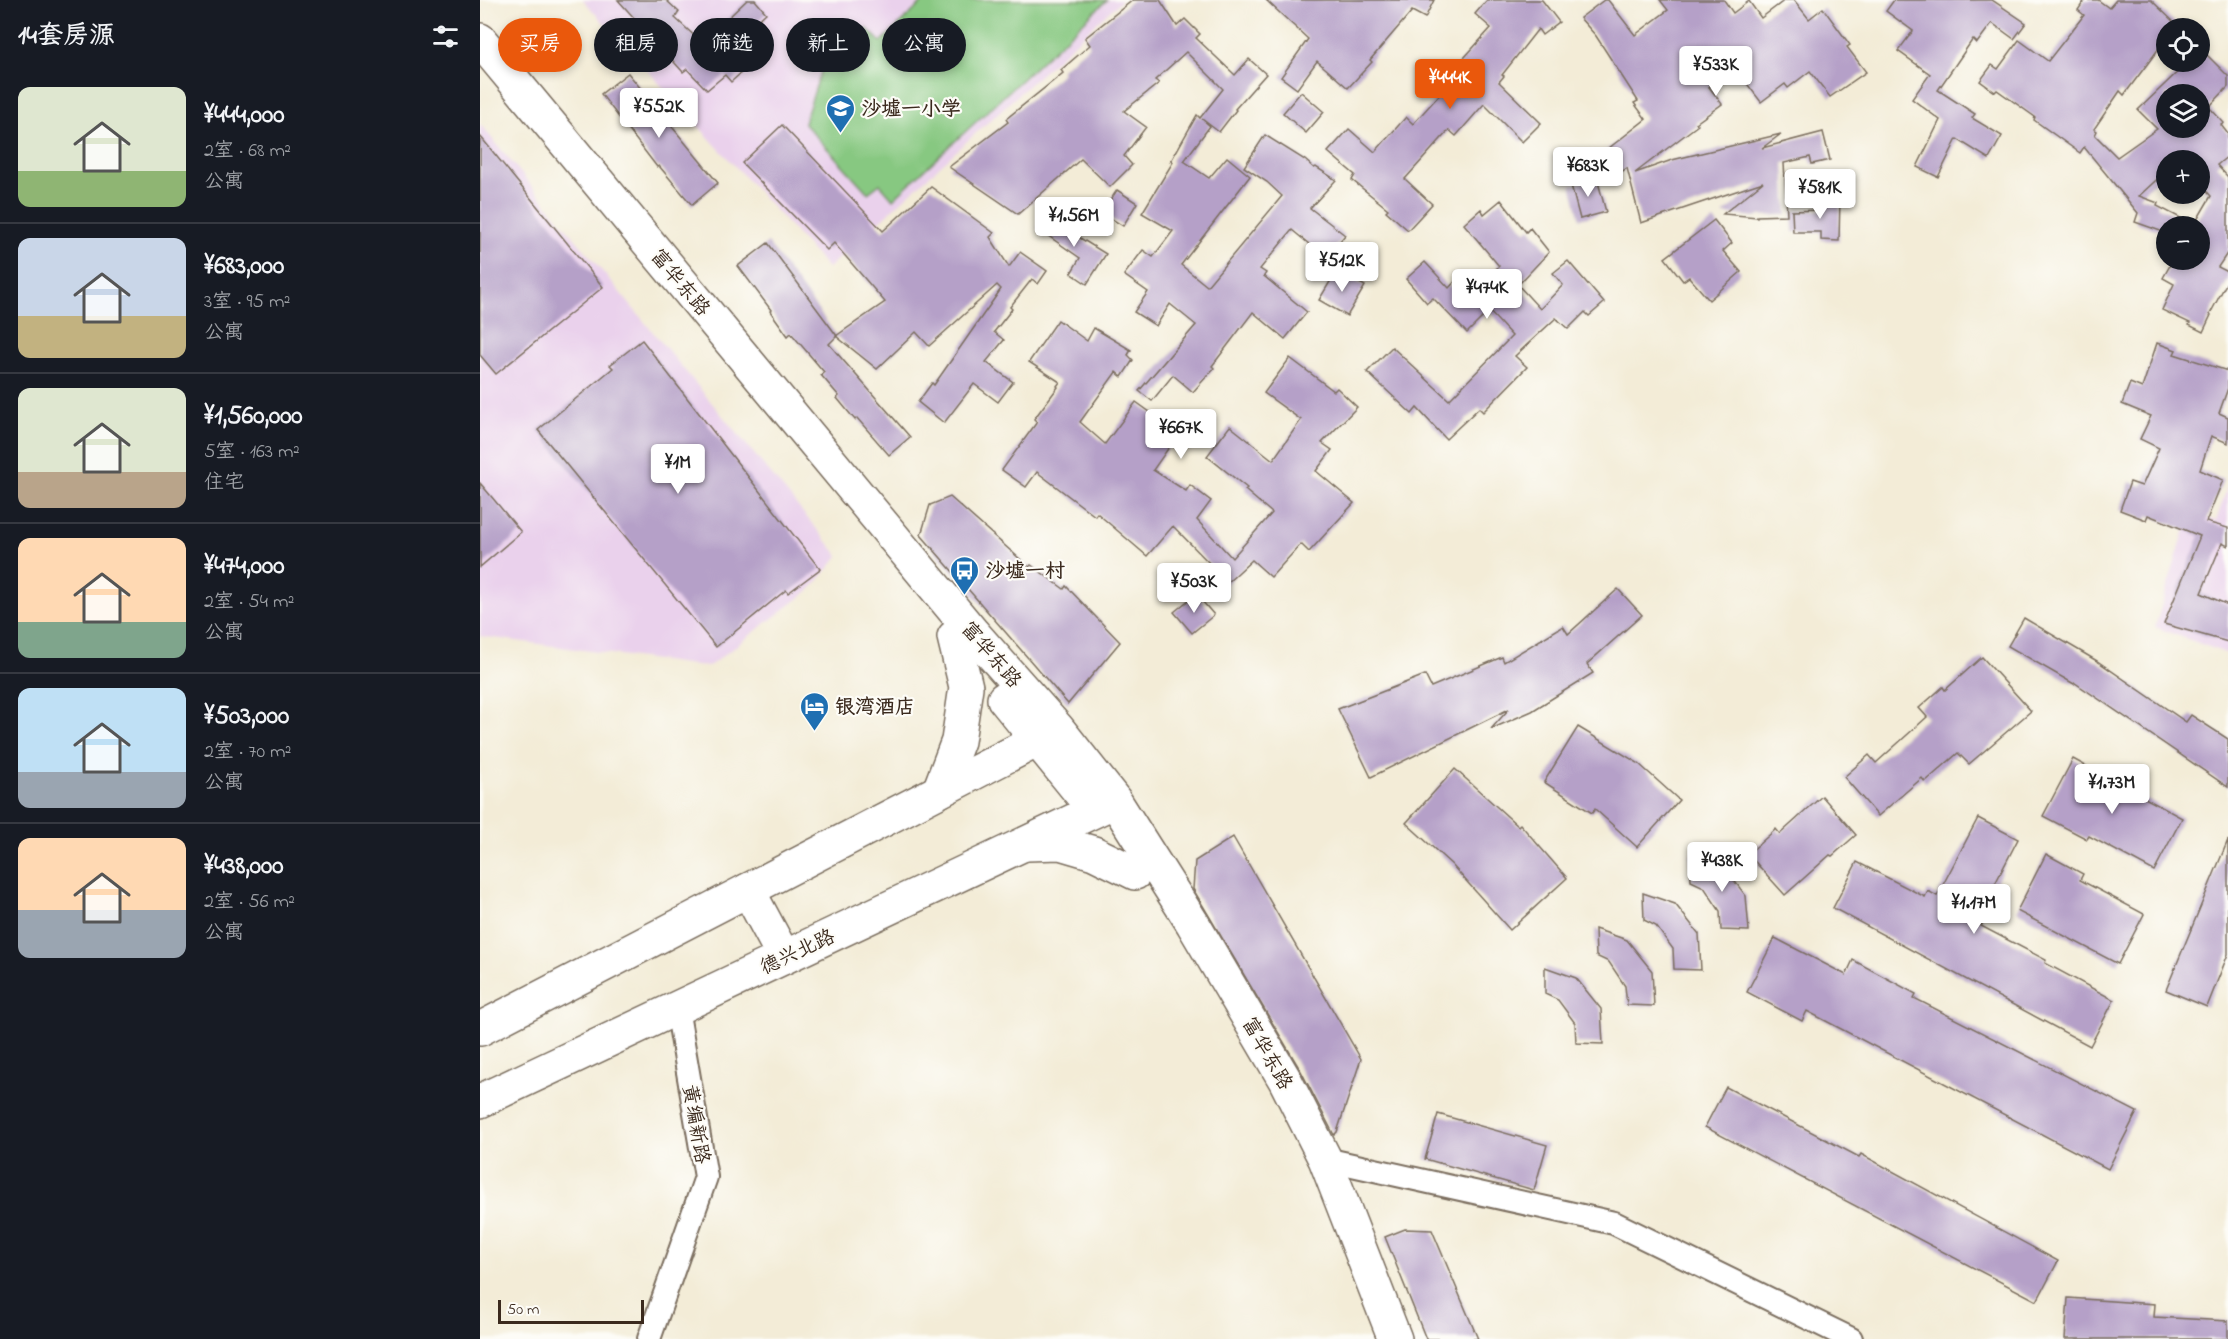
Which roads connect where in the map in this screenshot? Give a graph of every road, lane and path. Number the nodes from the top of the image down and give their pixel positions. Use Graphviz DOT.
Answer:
graph roads {
  1 [pos="480,40"];
  2 [pos="480,72"];
  3 [pos="954,637"];
  4 [pos="1048,735"];
  5 [pos="939,791"];
  6 [pos="1104,806"];
  7 [pos="1022,844"];
  8 [pos="1135,873"];
  9 [pos="748,890"];
  10 [pos="784,957"];
  11 [pos="677,1008"];
  12 [pos="480,1029"];
  13 [pos="480,1101"];
  14 [pos="1325,1159"];
  15 [pos="650,1339"];
  16 [pos="1377,1339"];
  17 [pos="1395,1339"];
  18 [pos="1851,1339"];
  1 -- 4 [label="main road, 富华东路"];
  2 -- 3 [label="main road, 富华东路"];
  3 -- 4 [label="main road, 富华东路"];
  3 -- 5 [label="main road"];
  4 -- 5 [label="main road"];
  4 -- 6 [label="main road, 富华东路"];
  5 -- 9 [label="main road"];
  6 -- 7 [label="main road, 德兴北路"];
  6 -- 8 [label="main road, 富华东路"];
  6 -- 14 [label="main road, 富华东路"];
  7 -- 8 [label="main road"];
  7 -- 10 [label="main road, 德兴北路"];
  8 -- 16 [label="main road, 富华东路"];
  9 -- 10 [label="main road"];
  9 -- 12 [label="main road"];
  10 -- 11 [label="main road, 德兴北路"];
  11 -- 13 [label="main road, 德兴北路"];
  11 -- 15 [label="street, 黄编新路"];
  14 -- 17 [label="main road, 富华东路"];
  14 -- 18 [label="street"];
}
